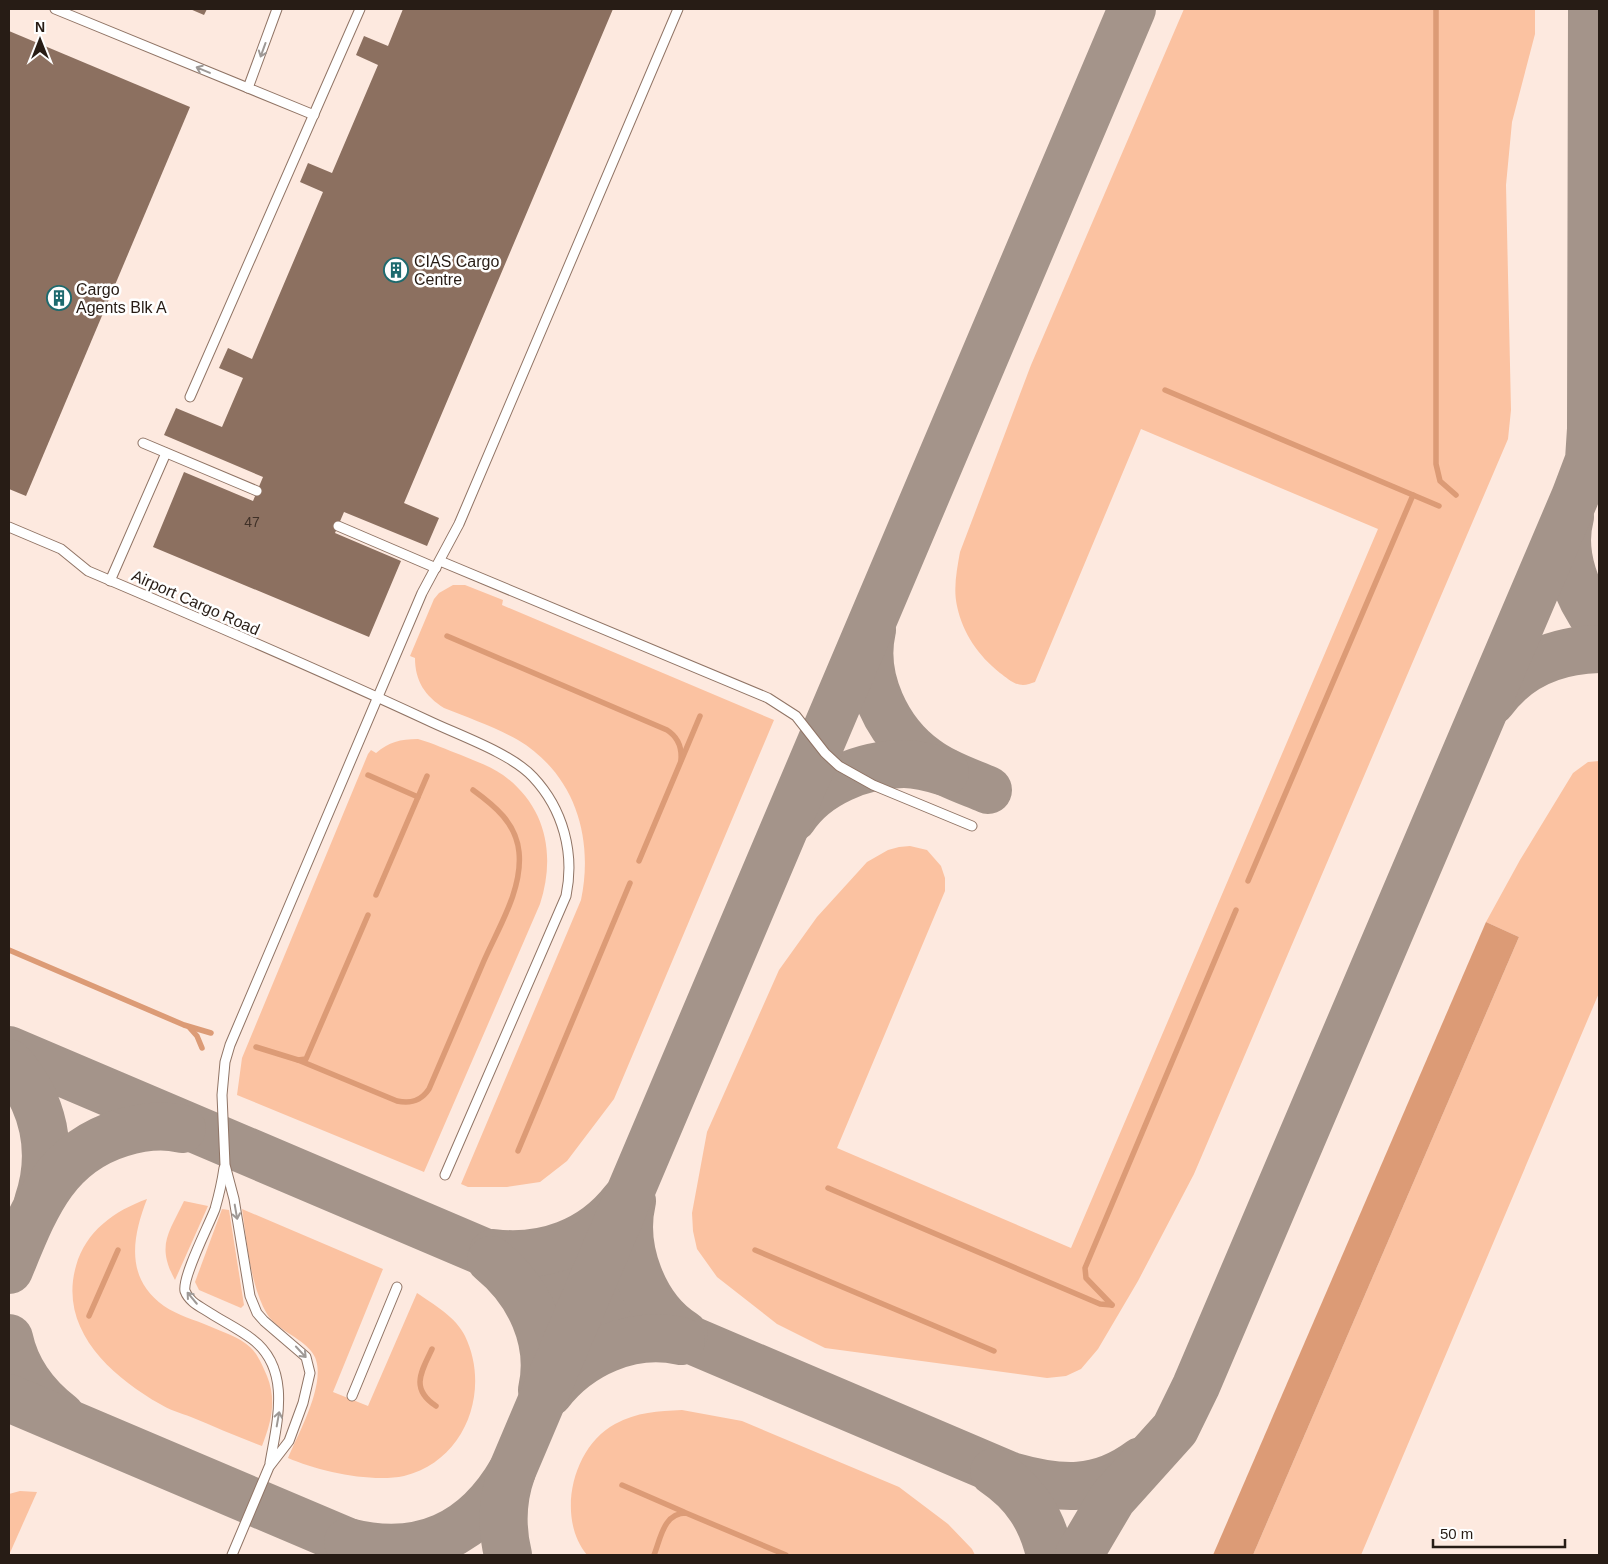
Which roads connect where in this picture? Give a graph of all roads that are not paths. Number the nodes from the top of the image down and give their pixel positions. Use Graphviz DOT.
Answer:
graph roads {
  1 [pos="55,9"];
  2 [pos="277,9"];
  3 [pos="360,9"];
  4 [pos="678,9"];
  5 [pos="248,88"];
  6 [pos="314,114"];
  7 [pos="190,397"];
  8 [pos="143,443"];
  9 [pos="166,453"];
  10 [pos="257,492"];
  11 [pos="9,526"];
  12 [pos="338,526"];
  13 [pos="438,564"];
  14 [pos="110,580"];
  15 [pos="377,697"];
  16 [pos="972,826"];
  17 [pos="225,1165"];
  18 [pos="446,1175"];
  19 [pos="397,1287"];
  20 [pos="352,1396"];
  21 [pos="269,1467"];
  22 [pos="232,1555"];
  5 -- 1 [label="lane, one-way"];
  2 -- 5 [label="lane, one-way"];
  3 -- 6 [label="lane"];
  4 -- 13 [label="lane"];
  5 -- 6 [label="lane"];
  6 -- 7 [label="lane"];
  8 -- 9 [label="lane"];
  9 -- 10 [label="lane"];
  9 -- 14 [label="lane"];
  11 -- 14 [label="lane, Airport Cargo Road"];
  12 -- 13 [label="lane"];
  13 -- 15 [label="lane"];
  13 -- 16 [label="lane"];
  14 -- 15 [label="lane, Airport Cargo Road"];
  15 -- 17 [label="lane"];
  15 -- 18 [label="lane, Airport Cargo Road"];
  17 -- 21 [label="lane, one-way"];
  21 -- 17 [label="lane, one-way"];
  19 -- 20 [label="lane"];
  21 -- 22 [label="lane"];
}
